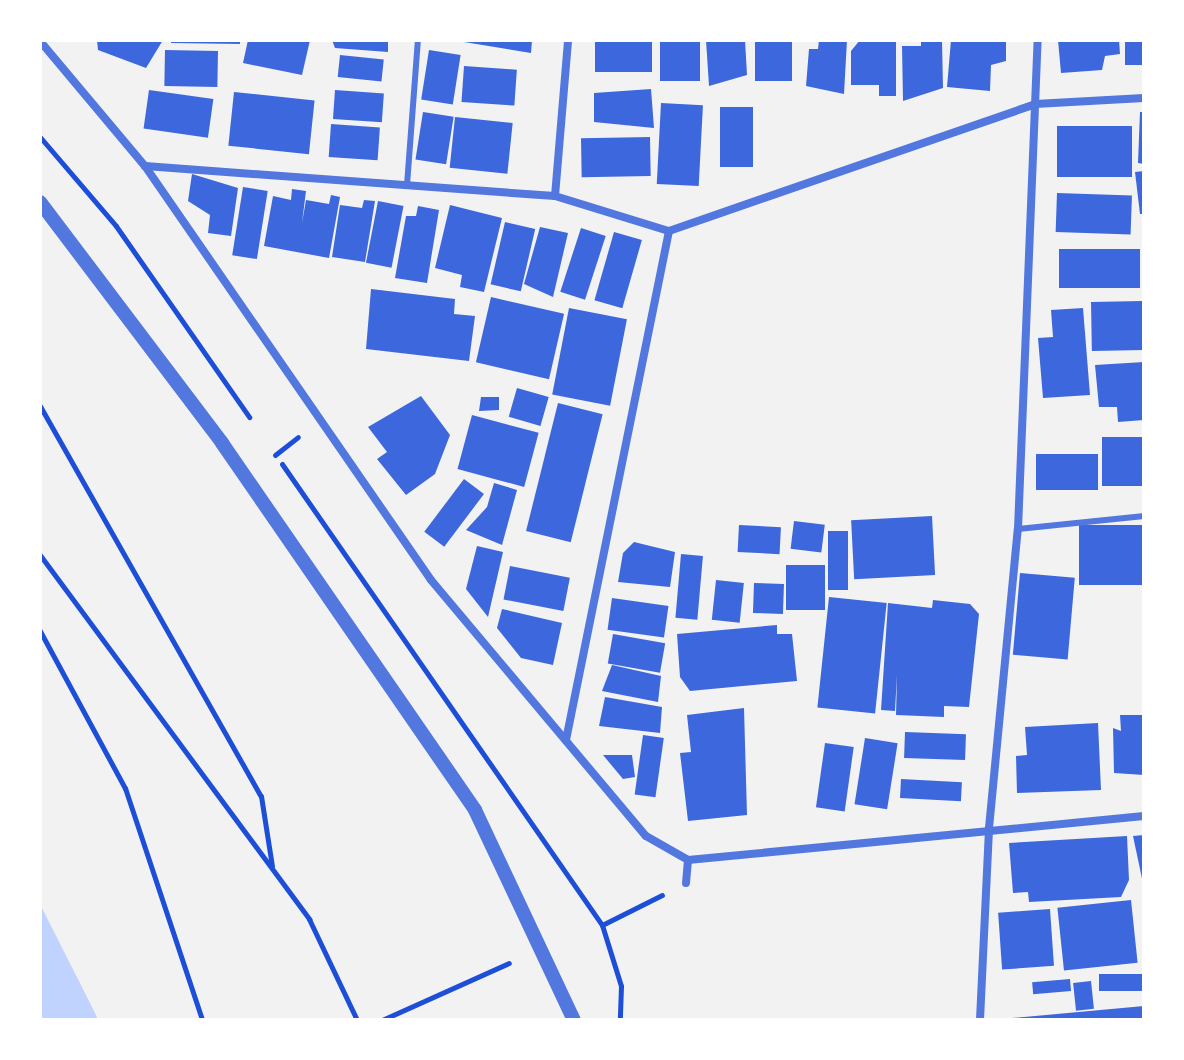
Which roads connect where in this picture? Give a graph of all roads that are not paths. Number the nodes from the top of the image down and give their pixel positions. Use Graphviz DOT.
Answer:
graph roads {
  1 [pos="418,40"];
  2 [pos="568,40"];
  3 [pos="1038,40"];
  4 [pos="40,41"];
  5 [pos="1144,98"];
  6 [pos="1035,104"];
  7 [pos="145,166"];
  8 [pos="407,185"];
  9 [pos="555,196"];
  10 [pos="40,202"];
  11 [pos="669,231"];
  12 [pos="1144,516"];
  13 [pos="1018,529"];
  14 [pos="566,740"];
  15 [pos="1144,816"];
  16 [pos="989,828"];
  17 [pos="688,860"];
  18 [pos="686,883"];
  19 [pos="574,1020"];
  20 [pos="980,1020"];
  1 -- 8 [label="lane"];
  2 -- 9 [label="street"];
  3 -- 6 [label="street"];
  4 -- 7 [label="street"];
  5 -- 6 [label="street"];
  6 -- 11 [label="street"];
  6 -- 13 [label="street"];
  7 -- 8 [label="street"];
  7 -- 14 [label="street"];
  8 -- 9 [label="street"];
  9 -- 11 [label="street"];
  10 -- 19 [label="street"];
  11 -- 14 [label="street"];
  12 -- 13 [label="lane"];
  13 -- 16 [label="street"];
  14 -- 17 [label="street"];
  15 -- 16 [label="street"];
  16 -- 17 [label="street"];
  16 -- 20 [label="street"];
  17 -- 18 [label="street"];
}
